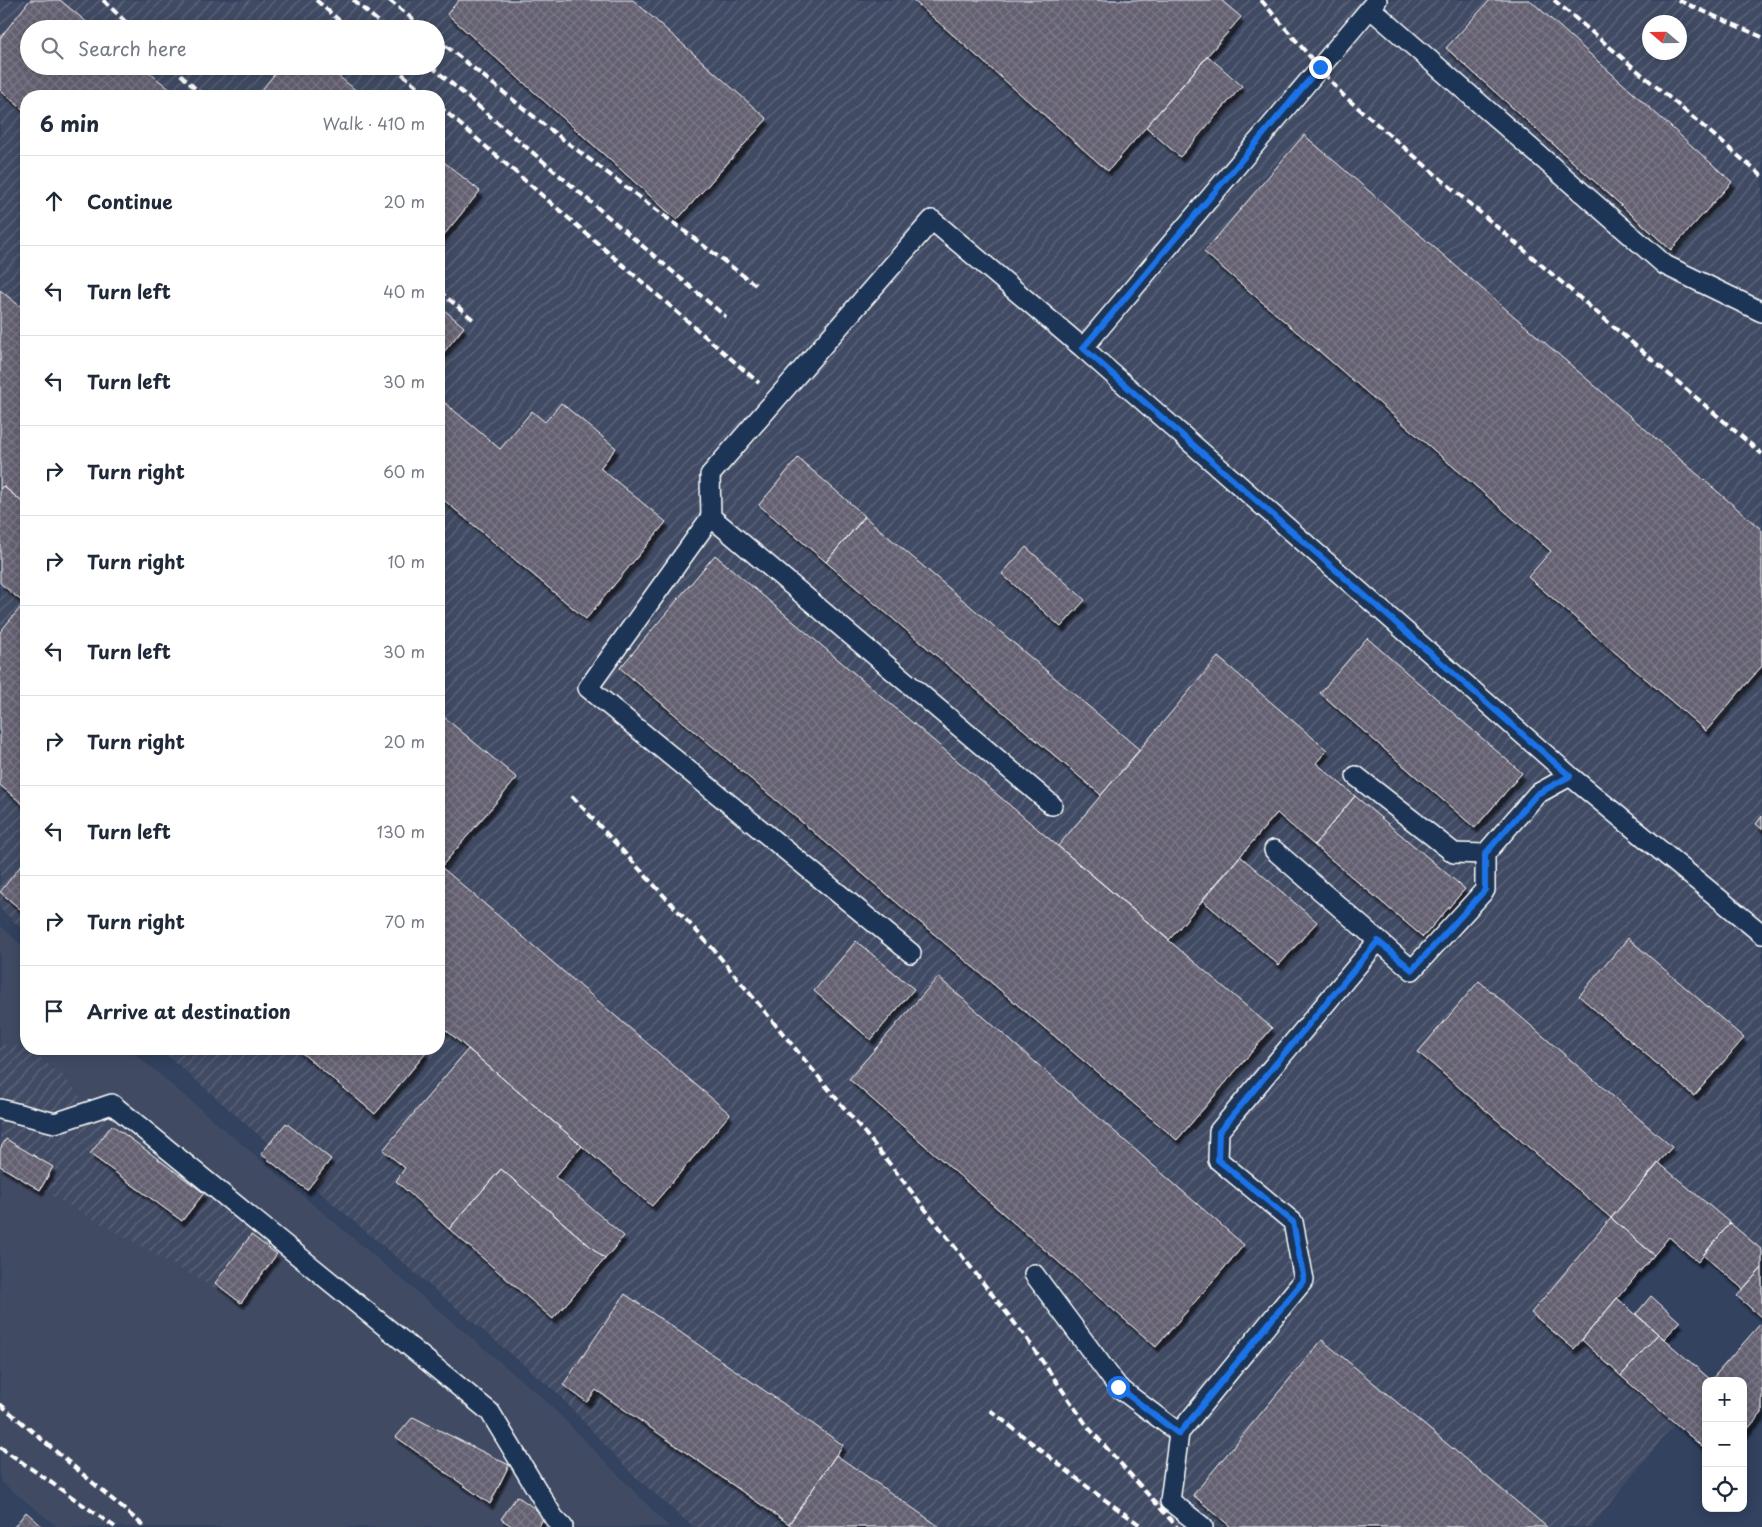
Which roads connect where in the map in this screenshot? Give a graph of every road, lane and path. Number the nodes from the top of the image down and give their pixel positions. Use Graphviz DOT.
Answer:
graph roads {
  1 [pos="1374,4"];
  2 [pos="1762,312"];
  3 [pos="1083,348"];
  4 [pos="711,517"];
  5 [pos="1356,776"];
  6 [pos="1570,776"];
  7 [pos="1052,804"];
  8 [pos="1274,850"];
  9 [pos="1485,854"];
  10 [pos="1762,934"];
  11 [pos="1378,941"];
  12 [pos="911,953"];
  13 [pos="0,1109"];
  14 [pos="1034,1274"];
  15 [pos="1179,1434"];
  16 [pos="563,1527"];
  17 [pos="1202,1527"];
  1 -- 2 [label="lane"];
  1 -- 3 [label="lane"];
  3 -- 4 [label="lane"];
  3 -- 6 [label="lane"];
  4 -- 7 [label="lane"];
  4 -- 12 [label="lane"];
  5 -- 9 [label="lane"];
  6 -- 9 [label="lane"];
  6 -- 10 [label="lane"];
  8 -- 11 [label="lane"];
  9 -- 11 [label="lane"];
  11 -- 15 [label="lane"];
  13 -- 16 [label="lane"];
  14 -- 15 [label="lane"];
  15 -- 17 [label="lane"];
}
